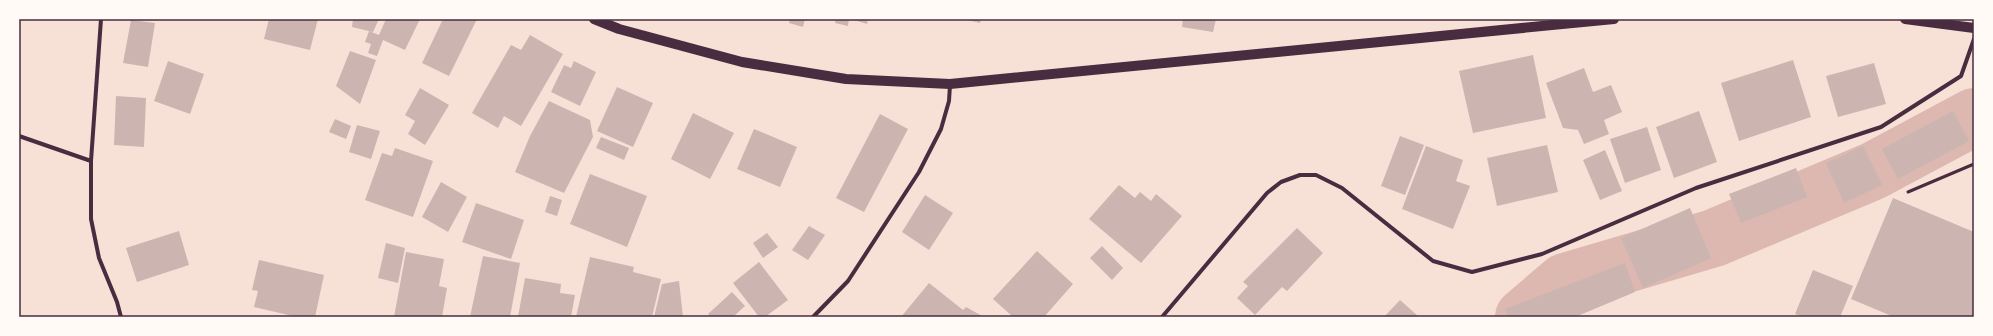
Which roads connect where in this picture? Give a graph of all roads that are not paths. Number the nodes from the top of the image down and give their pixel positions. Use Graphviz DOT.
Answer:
graph roads {
  1 [pos="102,19"];
  2 [pos="594,19"];
  3 [pos="1614,19"];
  4 [pos="1905,19"];
  5 [pos="1974,28"];
  6 [pos="1974,39"];
  7 [pos="950,84"];
  8 [pos="19,136"];
  9 [pos="91,161"];
  10 [pos="1974,164"];
  11 [pos="1908,192"];
  12 [pos="121,317"];
  13 [pos="813,317"];
  14 [pos="1162,317"];
  1 -- 9 [label="street"];
  2 -- 7 [label="main road"];
  3 -- 7 [label="main road"];
  4 -- 5 [label="main road"];
  6 -- 14 [label="street"];
  7 -- 13 [label="street"];
  8 -- 9 [label="street"];
  9 -- 12 [label="street"];
  10 -- 11 [label="lane"];
}
